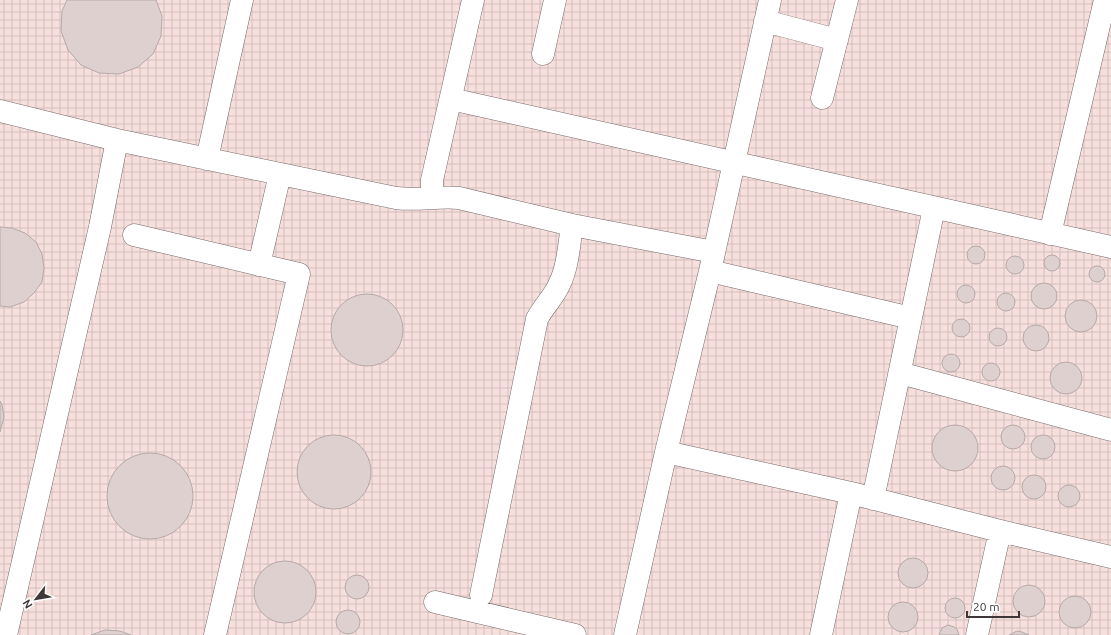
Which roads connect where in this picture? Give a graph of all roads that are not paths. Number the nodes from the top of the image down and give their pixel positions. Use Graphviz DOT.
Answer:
graph roads {
  1 [pos="242,0"];
  2 [pos="473,0"];
  3 [pos="555,0"];
  4 [pos="770,0"];
  5 [pos="847,0"];
  6 [pos="1105,0"];
  7 [pos="765,21"];
  8 [pos="837,40"];
  9 [pos="542,54"];
  10 [pos="822,98"];
  11 [pos="450,99"];
  12 [pos="0,111"];
  13 [pos="117,140"];
  14 [pos="207,159"];
  15 [pos="733,163"];
  16 [pos="280,174"];
  17 [pos="433,197"];
  18 [pos="934,208"];
  19 [pos="572,225"];
  20 [pos="1050,234"];
  21 [pos="134,235"];
  22 [pos="1111,247"];
  23 [pos="712,262"];
  24 [pos="259,265"];
  25 [pos="911,318"];
  26 [pos="900,373"];
  27 [pos="1111,430"];
  28 [pos="666,452"];
  29 [pos="851,493"];
  30 [pos="873,499"];
  31 [pos="1000,531"];
  32 [pos="1111,557"];
  33 [pos="481,595"];
  34 [pos="435,602"];
  35 [pos="6,635"];
  36 [pos="215,635"];
  37 [pos="576,635"];
  38 [pos="625,635"];
  39 [pos="820,635"];
  40 [pos="977,635"];
  1 -- 14 [label="lane"];
  2 -- 11 [label="lane"];
  3 -- 9 [label="lane"];
  4 -- 7 [label="lane"];
  5 -- 8 [label="lane"];
  6 -- 20 [label="lane"];
  7 -- 8 [label="lane"];
  7 -- 15 [label="lane"];
  8 -- 10 [label="lane"];
  11 -- 15 [label="lane"];
  11 -- 17 [label="lane"];
  12 -- 13 [label="lane"];
  13 -- 14 [label="lane"];
  13 -- 35 [label="lane"];
  14 -- 16 [label="lane"];
  15 -- 18 [label="lane"];
  15 -- 23 [label="lane"];
  16 -- 17 [label="lane"];
  16 -- 24 [label="lane"];
  17 -- 19 [label="lane"];
  18 -- 20 [label="lane"];
  18 -- 25 [label="lane"];
  19 -- 23 [label="lane"];
  19 -- 33 [label="lane"];
  20 -- 22 [label="lane"];
  21 -- 24 [label="lane"];
  23 -- 25 [label="lane"];
  23 -- 28 [label="lane"];
  24 -- 36 [label="lane"];
  25 -- 26 [label="lane"];
  26 -- 27 [label="lane"];
  26 -- 30 [label="lane"];
  28 -- 29 [label="lane"];
  28 -- 38 [label="lane"];
  29 -- 30 [label="lane"];
  29 -- 39 [label="lane"];
  30 -- 31 [label="lane"];
  31 -- 32 [label="lane"];
  31 -- 40 [label="lane"];
  34 -- 37 [label="lane"];
}
